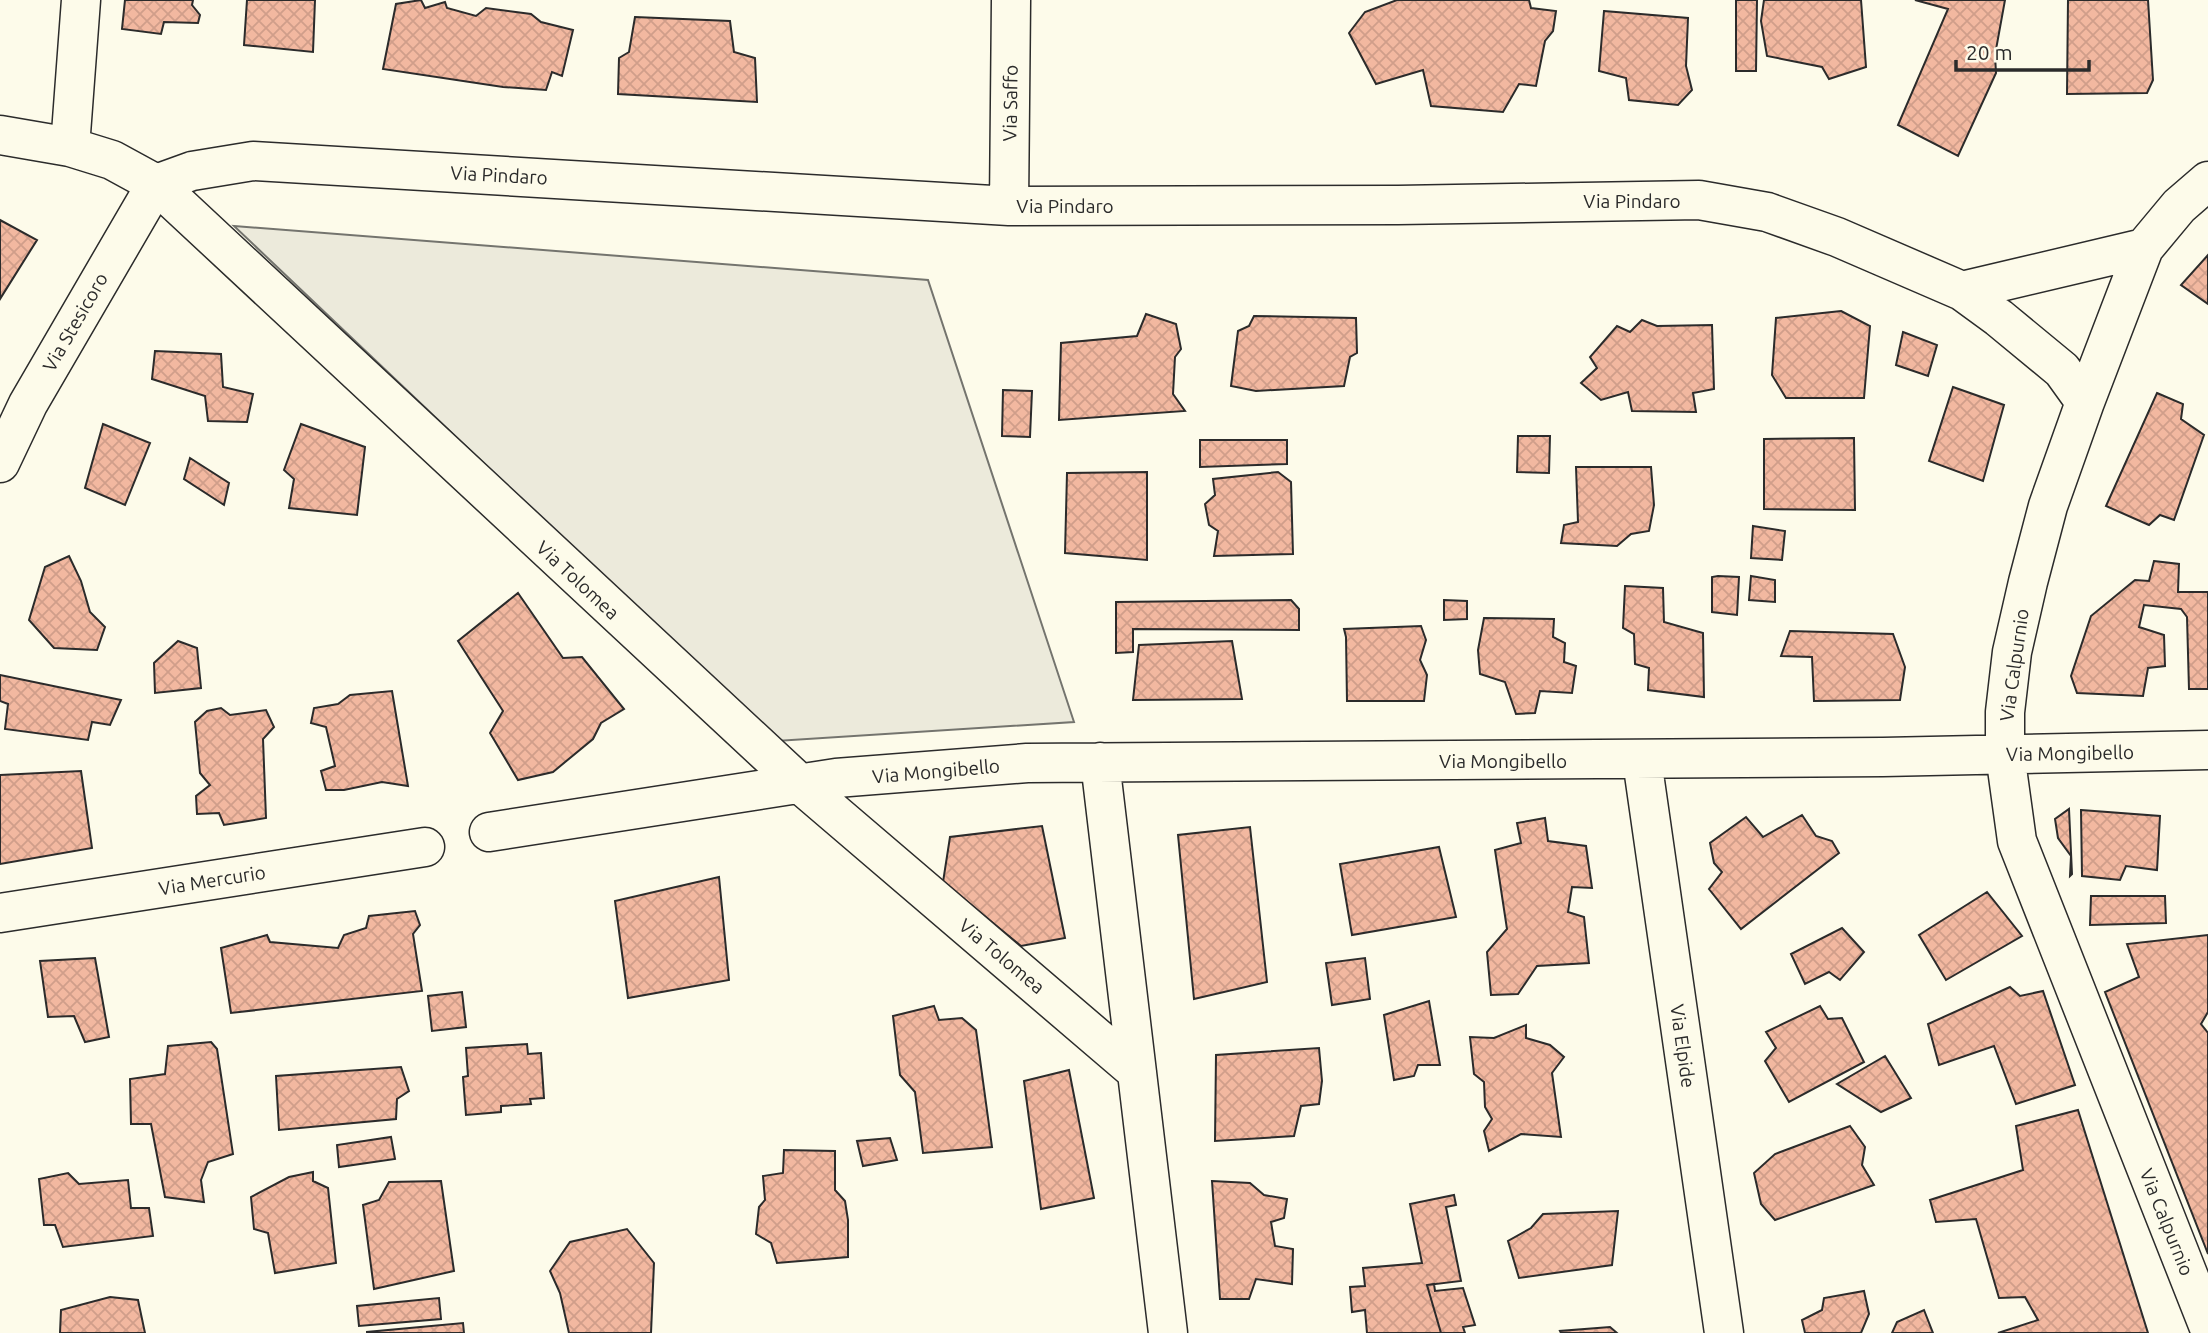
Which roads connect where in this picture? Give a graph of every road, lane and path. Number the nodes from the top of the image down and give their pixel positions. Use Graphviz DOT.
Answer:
graph roads {
  1 [pos="81,0"];
  2 [pos="1011,0"];
  3 [pos="0,135"];
  4 [pos="70,147"];
  5 [pos="2208,181"];
  6 [pos="156,184"];
  7 [pos="1009,206"];
  8 [pos="2144,248"];
  9 [pos="1962,291"];
  10 [pos="2085,402"];
  11 [pos="0,463"];
  12 [pos="2208,750"];
  13 [pos="2005,754"];
  14 [pos="1642,760"];
  15 [pos="1100,762"];
  16 [pos="799,783"];
  17 [pos="489,832"];
  18 [pos="425,847"];
  19 [pos="0,913"];
  20 [pos="1137,1072"];
  21 [pos="2208,1325"];
  22 [pos="1168,1333"];
  23 [pos="1724,1333"];
  1 -- 4 [label="street"];
  2 -- 7 [label="street, Via Saffo"];
  3 -- 4 [label="street, Via Tolomea"];
  4 -- 6 [label="street, Via Tolomea"];
  5 -- 8 [label="street, Via Calpurnio"];
  6 -- 7 [label="street, Via Pindaro"];
  6 -- 11 [label="street, Via Stesicoro"];
  6 -- 16 [label="street, Via Tolomea"];
  7 -- 9 [label="street, Via Pindaro"];
  8 -- 9 [label="street"];
  8 -- 10 [label="street, Via Calpurnio"];
  9 -- 10 [label="street, Via Pindaro"];
  10 -- 13 [label="street, Via Calpurnio"];
  12 -- 13 [label="street, Via Mongibello"];
  13 -- 14 [label="street, Via Mongibello"];
  13 -- 21 [label="street, Via Calpurnio"];
  14 -- 15 [label="street, Via Mongibello"];
  14 -- 23 [label="street, Via Elpide"];
  15 -- 16 [label="street, Via Mongibello"];
  15 -- 20 [label="street"];
  16 -- 17 [label="street, Via Mongibello"];
  16 -- 20 [label="street, Via Tolomea"];
  18 -- 19 [label="street, Via Mercurio"];
  20 -- 22 [label="street"];
}
